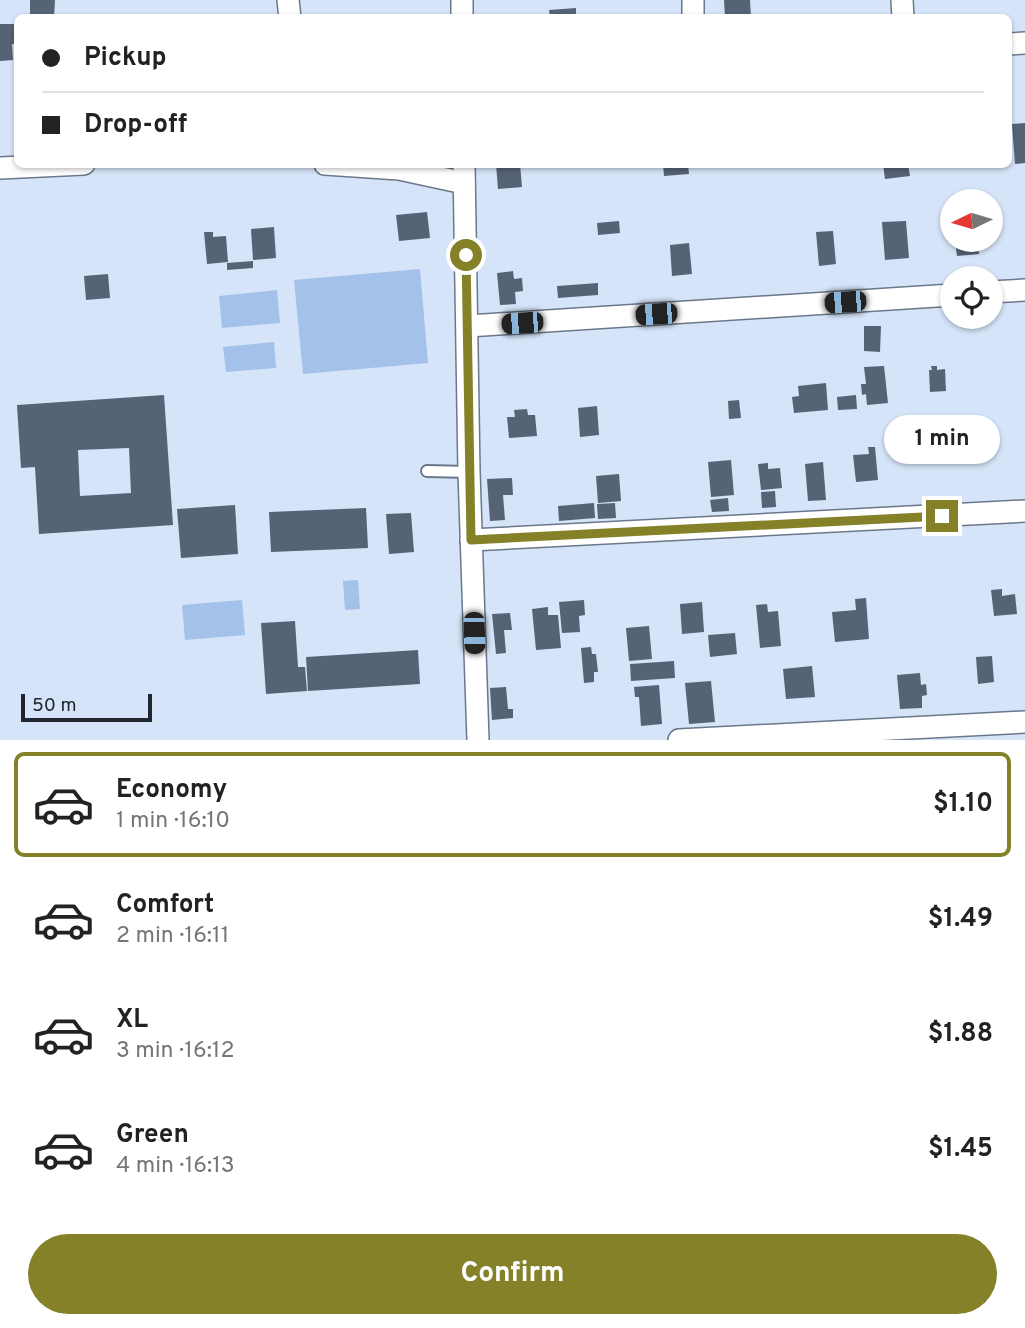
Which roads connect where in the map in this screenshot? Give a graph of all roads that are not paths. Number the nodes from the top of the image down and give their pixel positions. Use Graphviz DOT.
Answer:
graph roads {
  1 [pos="384,168"];
  2 [pos="464,174"];
  3 [pos="1025,290"];
  4 [pos="1003,291"];
  5 [pos="940,296"];
  6 [pos="468,327"];
  7 [pos="427,471"];
  8 [pos="468,472"];
  9 [pos="1025,510"];
  10 [pos="471,540"];
  11 [pos="1025,722"];
  12 [pos="869,735"];
  13 [pos="478,740"];
  14 [pos="679,740"];
  1 -- 2 [label="street"];
  2 -- 6 [label="street"];
  3 -- 4 [label="street"];
  5 -- 6 [label="street"];
  6 -- 8 [label="street"];
  7 -- 8 [label="lane"];
  8 -- 10 [label="street"];
  9 -- 10 [label="street"];
  10 -- 13 [label="street"];
  11 -- 12 [label="street"];
  12 -- 14 [label="street"];
}
